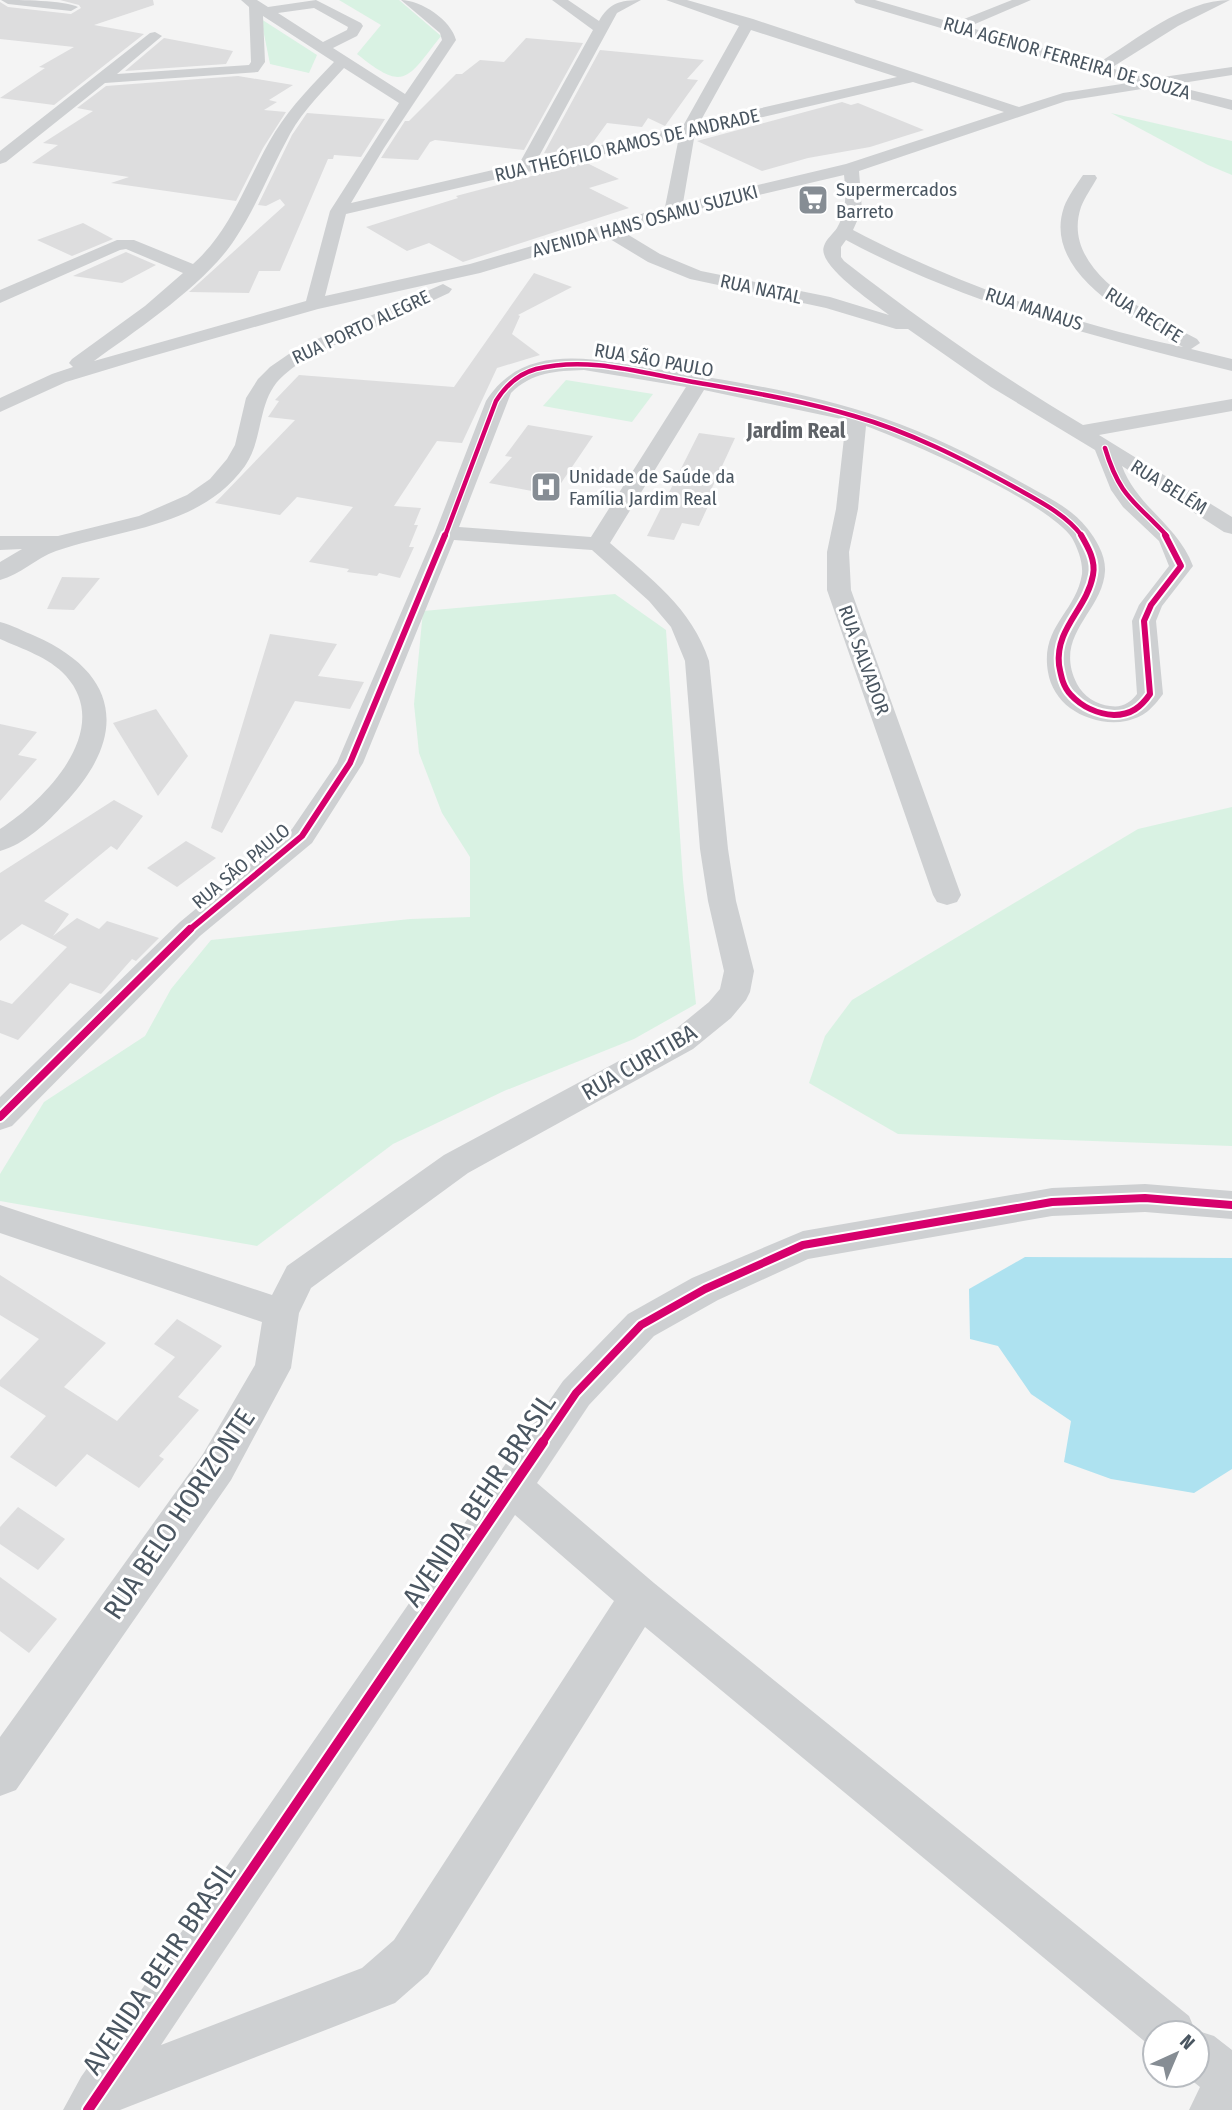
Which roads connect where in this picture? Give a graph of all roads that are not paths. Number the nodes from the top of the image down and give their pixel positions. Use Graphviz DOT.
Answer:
graph roads {
  1 [pos="8,0"];
  2 [pos="408,0"];
  3 [pos="559,0"];
  4 [pos="673,0"];
  5 [pos="861,0"];
  6 [pos="1024,0"];
  7 [pos="1223,0"];
  8 [pos="622,1"];
  9 [pos="256,5"];
  10 [pos="71,7"];
  11 [pos="748,22"];
  12 [pos="956,27"];
  13 [pos="601,29"];
  14 [pos="155,36"];
  15 [pos="323,48"];
  16 [pos="344,61"];
  17 [pos="1100,69"];
  18 [pos="1232,71"];
  19 [pos="916,77"];
  20 [pos="102,79"];
  21 [pos="1149,84"];
  22 [pos="407,102"];
  23 [pos="1232,105"];
  24 [pos="1020,112"];
  25 [pos="688,131"];
  26 [pos="0,159"];
  27 [pos="851,168"];
  28 [pos="524,169"];
  29 [pos="1089,178"];
  30 [pos="673,210"];
  31 [pos="338,211"];
  32 [pos="607,229"];
  33 [pos="845,232"];
  34 [pos="474,269"];
  35 [pos="195,271"];
  36 [pos="0,297"];
  37 [pos="314,304"];
  38 [pos="922,331"];
  39 [pos="1227,363"];
  40 [pos="59,377"];
  41 [pos="698,383"];
  42 [pos="1232,405"];
  43 [pos="0,406"];
  44 [pos="857,416"];
  45 [pos="1081,432"];
  46 [pos="1105,448"];
  47 [pos="1232,527"];
  48 [pos="446,533"];
  49 [pos="65,540"];
  50 [pos="0,543"];
  51 [pos="598,544"];
  52 [pos="0,573"];
  53 [pos="0,629"];
  54 [pos="0,842"];
  55 [pos="947,895"];
  56 [pos="0,1117"];
  57 [pos="1232,1205"];
  58 [pos="0,1219"];
  59 [pos="281,1314"];
  60 [pos="513,1489"];
  61 [pos="640,1597"];
  62 [pos="0,1774"];
  63 [pos="1155,2019"];
  64 [pos="93,2102"];
  1 -- 10 [label="street"];
  2 -- 22 [label="street"];
  3 -- 13 [label="street"];
  4 -- 11 [label="street"];
  5 -- 12 [label="street, RUA AGENOR FERREIRA DE SOUZA"];
  6 -- 12 [label="street"];
  7 -- 17 [label="street"];
  8 -- 13 [label="street"];
  9 -- 15 [label="street"];
  9 -- 15 [label="street"];
  9 -- 20 [label="street"];
  11 -- 19 [label="street"];
  11 -- 25 [label="street"];
  12 -- 17 [label="street, RUA AGENOR FERREIRA DE SOUZA"];
  13 -- 28 [label="street"];
  14 -- 20 [label="street"];
  15 -- 16 [label="street"];
  16 -- 22 [label="street"];
  16 -- 35 [label="street"];
  17 -- 21 [label="street, RUA AGENOR FERREIRA DE SOUZA"];
  18 -- 21 [label="street, AVENIDA HANS OSAMU SUZUKI"];
  19 -- 24 [label="street"];
  19 -- 25 [label="street, RUA THEÓFILO RAMOS DE ANDRADE"];
  20 -- 26 [label="street"];
  21 -- 23 [label="street, RUA AGENOR FERREIRA DE SOUZA"];
  21 -- 24 [label="street, AVENIDA HANS OSAMU SUZUKI"];
  22 -- 31 [label="street"];
  24 -- 27 [label="street, AVENIDA HANS OSAMU SUZUKI"];
  25 -- 28 [label="street, RUA THEÓFILO RAMOS DE ANDRADE"];
  25 -- 30 [label="street"];
  27 -- 30 [label="street, AVENIDA HANS OSAMU SUZUKI"];
  27 -- 33 [label="street"];
  28 -- 31 [label="street, RUA THEÓFILO RAMOS DE ANDRADE"];
  29 -- 39 [label="street, RUA RECIFE"];
  30 -- 32 [label="street, AVENIDA HANS OSAMU SUZUKI"];
  31 -- 37 [label="street"];
  32 -- 34 [label="street, AVENIDA HANS OSAMU SUZUKI"];
  32 -- 38 [label="street, RUA NATAL"];
  33 -- 38 [label="street"];
  33 -- 39 [label="street, RUA MANAUS"];
  34 -- 37 [label="street, AVENIDA HANS OSAMU SUZUKI"];
  34 -- 49 [label="street, RUA PORTO ALEGRE"];
  35 -- 36 [label="street"];
  35 -- 40 [label="street"];
  37 -- 40 [label="street, AVENIDA HANS OSAMU SUZUKI"];
  38 -- 45 [label="street"];
  40 -- 43 [label="street"];
  41 -- 44 [label="street, RUA SÃO PAULO"];
  41 -- 48 [label="street, RUA SÃO PAULO"];
  41 -- 51 [label="street"];
  42 -- 45 [label="street"];
  44 -- 46 [label="street, RUA SÃO PAULO"];
  44 -- 55 [label="street, RUA SALVADOR"];
  45 -- 46 [label="street"];
  46 -- 47 [label="street, RUA BELÉM"];
  48 -- 51 [label="street"];
  48 -- 56 [label="street, RUA SÃO PAULO"];
  49 -- 50 [label="street"];
  49 -- 52 [label="street, RUA PORTO ALEGRE"];
  51 -- 59 [label="street, RUA CURITIBA"];
  53 -- 54 [label="street"];
  57 -- 60 [label="street, AVENIDA BEHR BRASIL"];
  58 -- 59 [label="street"];
  59 -- 62 [label="street, RUA BELO HORIZONTE"];
  60 -- 61 [label="street"];
  60 -- 64 [label="street, AVENIDA BEHR BRASIL"];
  61 -- 63 [label="street"];
  61 -- 64 [label="street"];
}
